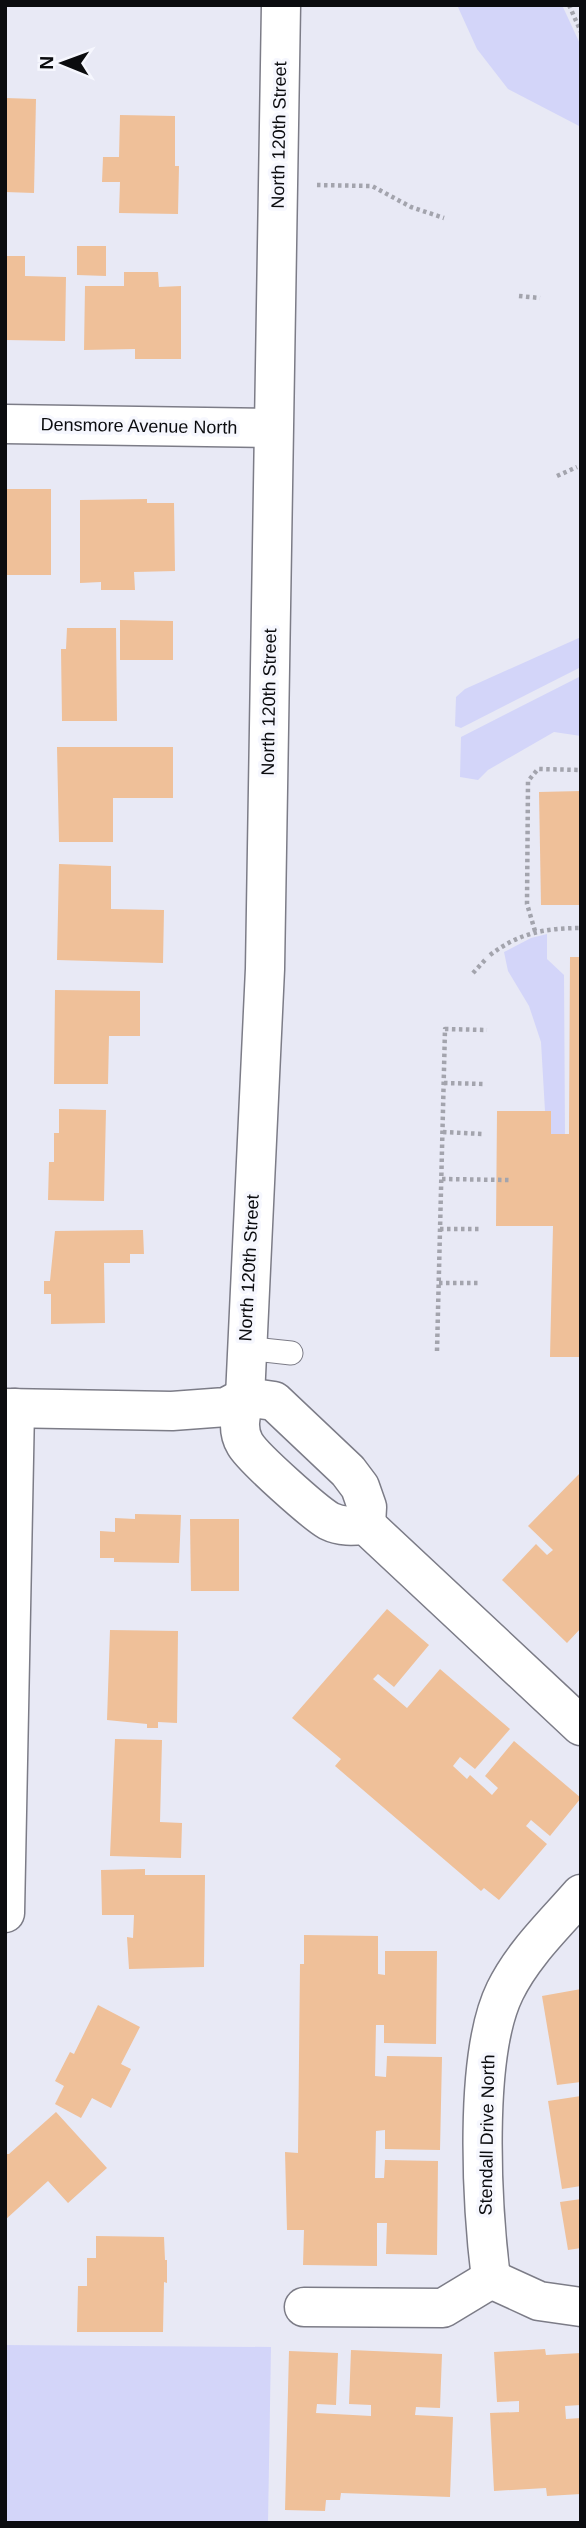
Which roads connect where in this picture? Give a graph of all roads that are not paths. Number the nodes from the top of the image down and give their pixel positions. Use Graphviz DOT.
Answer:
graph roads {
  1 [pos="281,5"];
  2 [pos="5,424"];
  3 [pos="274,428"];
  4 [pos="245,1348"];
  5 [pos="291,1353"];
  6 [pos="245,1397"];
  7 [pos="10,1408"];
  8 [pos="366,1525"];
  9 [pos="581,1726"];
  10 [pos="581,1894"];
  11 [pos="5,1913"];
  12 [pos="492,2278"];
  13 [pos="581,2306"];
  14 [pos="304,2307"];
  1 -- 3 [label="street, North 120th Street"];
  2 -- 3 [label="street, Densmore Avenue North"];
  3 -- 4 [label="street, North 120th Street"];
  4 -- 5 [label="lane"];
  4 -- 6 [label="street, North 120th Street"];
  6 -- 7 [label="street"];
  6 -- 8 [label="street"];
  6 -- 8 [label="street"];
  7 -- 11 [label="street"];
  8 -- 9 [label="street"];
  10 -- 12 [label="street, Stendall Drive North"];
  12 -- 13 [label="street"];
  12 -- 14 [label="street"];
}
